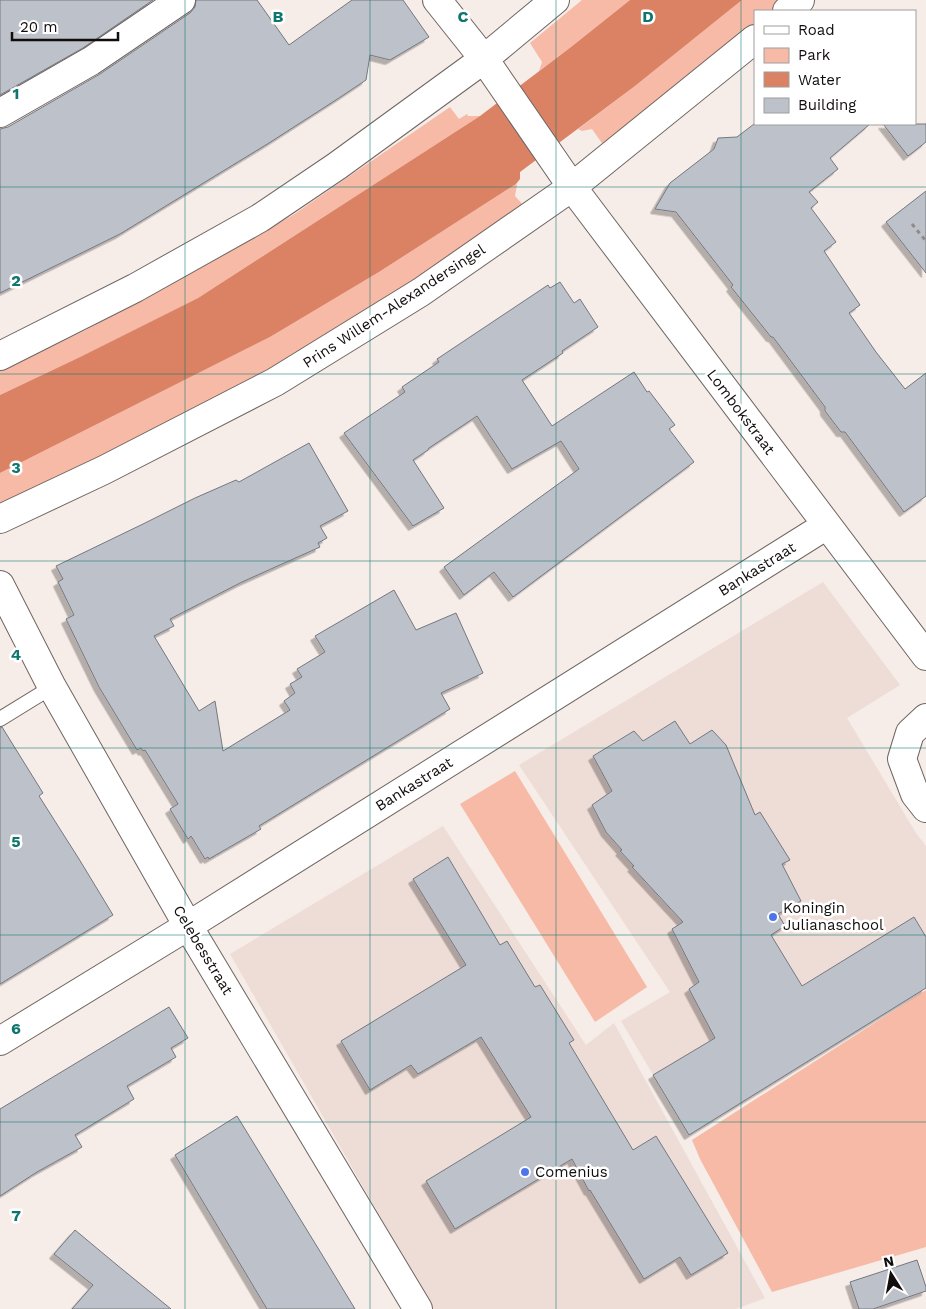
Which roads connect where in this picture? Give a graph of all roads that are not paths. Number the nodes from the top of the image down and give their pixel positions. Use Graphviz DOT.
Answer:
graph roads {
  1 [pos="181,0"];
  2 [pos="437,0"];
  3 [pos="555,0"];
  4 [pos="800,0"];
  5 [pos="788,10"];
  6 [pos="754,39"];
  7 [pos="484,59"];
  8 [pos="0,113"];
  9 [pos="565,177"];
  10 [pos="0,356"];
  11 [pos="0,520"];
  12 [pos="827,525"];
  13 [pos="0,584"];
  14 [pos="926,656"];
  15 [pos="52,687"];
  16 [pos="926,718"];
  17 [pos="0,719"];
  18 [pos="926,808"];
  19 [pos="188,926"];
  20 [pos="0,1041"];
  21 [pos="418,1309"];
  1 -- 8 [label="street"];
  2 -- 7 [label="street"];
  3 -- 7 [label="street"];
  4 -- 5 [label="street"];
  6 -- 9 [label="street, Prins Willem-Alexandersingel"];
  7 -- 9 [label="street"];
  7 -- 10 [label="street"];
  9 -- 11 [label="street, Prins Willem-Alexandersingel"];
  9 -- 12 [label="street, Lombokstraat"];
  12 -- 14 [label="street, Lombokstraat"];
  12 -- 19 [label="street, Bankastraat"];
  13 -- 15 [label="street, Celebesstraat"];
  15 -- 17 [label="lane"];
  15 -- 19 [label="street, Celebesstraat"];
  16 -- 18 [label="street"];
  19 -- 20 [label="street, Bankastraat"];
  19 -- 21 [label="street, Celebesstraat"];
}
